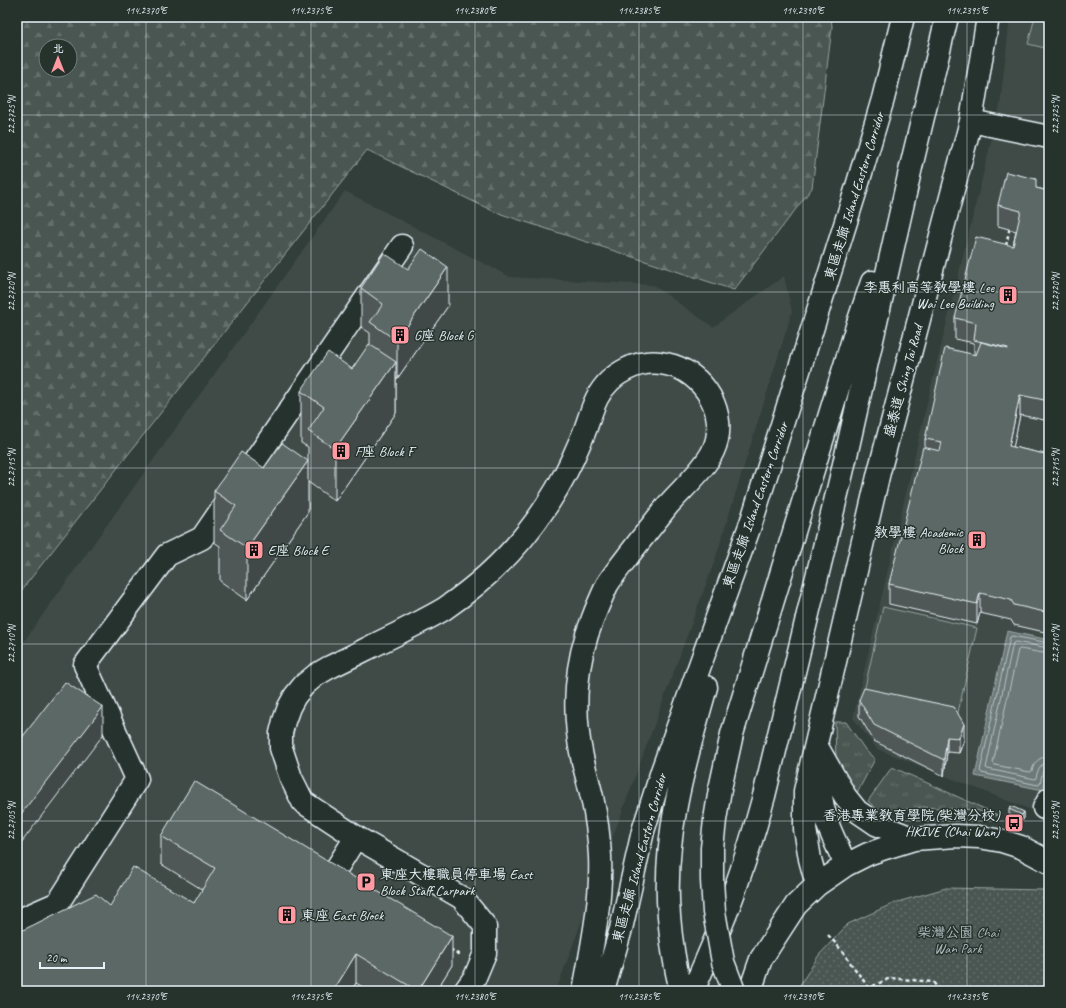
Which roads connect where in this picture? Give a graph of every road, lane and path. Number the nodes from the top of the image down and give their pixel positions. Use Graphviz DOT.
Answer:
graph roads {
  1 [pos="903,17"];
  2 [pos="947,17"];
  3 [pos="988,17"];
  4 [pos="971,121"];
  5 [pos="1049,137"];
  6 [pos="911,167"];
  7 [pos="1010,225"];
  8 [pos="402,246"];
  9 [pos="1004,253"];
  10 [pos="752,520"];
  11 [pos="816,745"];
  12 [pos="356,837"];
  13 [pos="914,839"];
  14 [pos="1049,862"];
  15 [pos="846,865"];
  16 [pos="338,866"];
  17 [pos="817,885"];
  18 [pos="17,921"];
  19 [pos="828,935"];
  20 [pos="446,947"];
  21 [pos="466,959"];
  22 [pos="868,990"];
  23 [pos="465,991"];
  24 [pos="584,991"];
  25 [pos="603,991"];
  26 [pos="681,991"];
  27 [pos="693,991"];
  28 [pos="734,991"];
  29 [pos="750,991"];
  30 [pos="940,991"];
  1 -- 10 [label="main road, 東區走廊 Island Eastern Corridor"];
  2 -- 6 [label="main road"];
  3 -- 4 [label="main road, 盛泰道 Shing Tai Road"];
  4 -- 5 [label="main road"];
  4 -- 11 [label="main road, 盛泰道 Shing Tai Road"];
  6 -- 27 [label="main road"];
  6 -- 28 [label="main road, bridge"];
  7 -- 9 [label="path"];
  8 -- 18 [label="main road"];
  10 -- 25 [label="main road, 東區走廊 Island Eastern Corridor"];
  10 -- 26 [label="main road"];
  11 -- 13 [label="main road"];
  11 -- 15 [label="main road, 盛泰道 Shing Tai Road"];
  11 -- 17 [label="main road, 盛泰道 Shing Tai Road"];
  12 -- 16 [label="main road"];
  12 -- 23 [label="main road"];
  12 -- 24 [label="main road"];
  13 -- 14 [label="main road"];
  13 -- 15 [label="main road"];
  15 -- 17 [label="main road"];
  17 -- 29 [label="main road"];
  19 -- 22 [label="path"];
  20 -- 21 [label="path"];
  22 -- 30 [label="path"];
}
